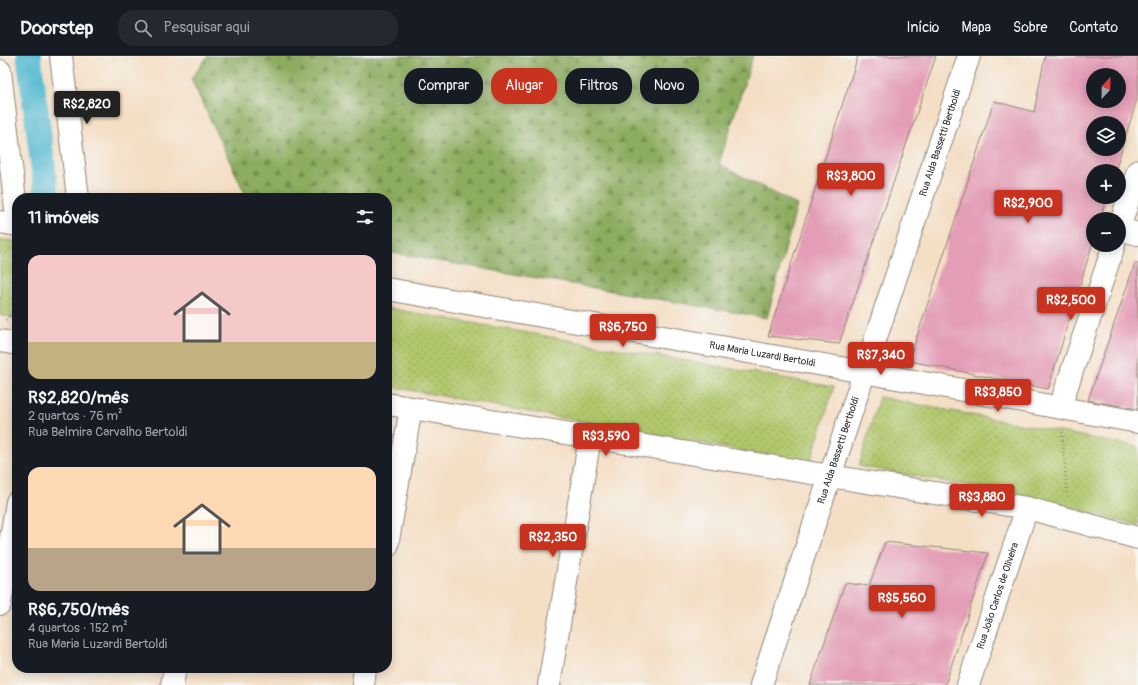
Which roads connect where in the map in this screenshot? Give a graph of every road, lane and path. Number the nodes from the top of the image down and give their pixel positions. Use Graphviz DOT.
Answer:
graph roads {
  1 [pos="61,56"];
  2 [pos="969,56"];
  3 [pos="0,71"];
  4 [pos="1138,171"];
  5 [pos="14,193"];
  6 [pos="77,193"];
  7 [pos="1125,212"];
  8 [pos="0,222"];
  9 [pos="12,224"];
  10 [pos="1126,231"];
  11 [pos="1138,234"];
  12 [pos="1112,252"];
  13 [pos="392,290"];
  14 [pos="12,315"];
  15 [pos="2,332"];
  16 [pos="12,340"];
  17 [pos="864,372"];
  18 [pos="392,405"];
  19 [pos="1060,407"];
  20 [pos="411,408"];
  21 [pos="1138,422"];
  22 [pos="590,437"];
  23 [pos="830,476"];
  24 [pos="1027,508"];
  25 [pos="392,517"];
  26 [pos="1068,519"];
  27 [pos="12,532"];
  28 [pos="1138,538"];
  29 [pos="0,604"];
  30 [pos="174,673"];
  31 [pos="365,673"];
  32 [pos="172,685"];
  33 [pos="362,685"];
  34 [pos="549,685"];
  35 [pos="761,685"];
  36 [pos="968,685"];
  1 -- 6 [label="street"];
  2 -- 17 [label="street, Rua Alda Bassetti Bertholdi"];
  3 -- 5 [label="street"];
  4 -- 7 [label="street"];
  8 -- 9 [label="street"];
  10 -- 11 [label="street"];
  12 -- 19 [label="street"];
  13 -- 17 [label="street, Rua Maria Luzardi Bertoldi"];
  14 -- 15 [label="path"];
  15 -- 16 [label="street"];
  17 -- 19 [label="street, Rua Maria Luzardi Bertoldi"];
  17 -- 23 [label="street, Rua Alda Bassetti Bertholdi"];
  18 -- 20 [label="street"];
  19 -- 21 [label="street, Rua Maria Luzardi Bertoldi"];
  19 -- 26 [label="path"];
  20 -- 22 [label="street"];
  20 -- 25 [label="street"];
  22 -- 23 [label="street"];
  22 -- 34 [label="street"];
  23 -- 24 [label="street"];
  23 -- 35 [label="street, Rua Alda Bassetti Bertholdi"];
  24 -- 26 [label="street"];
  24 -- 36 [label="street, Rua João Carlos de Oliveira"];
  26 -- 28 [label="street"];
  27 -- 29 [label="street"];
  30 -- 32 [label="street"];
  31 -- 33 [label="street"];
}
